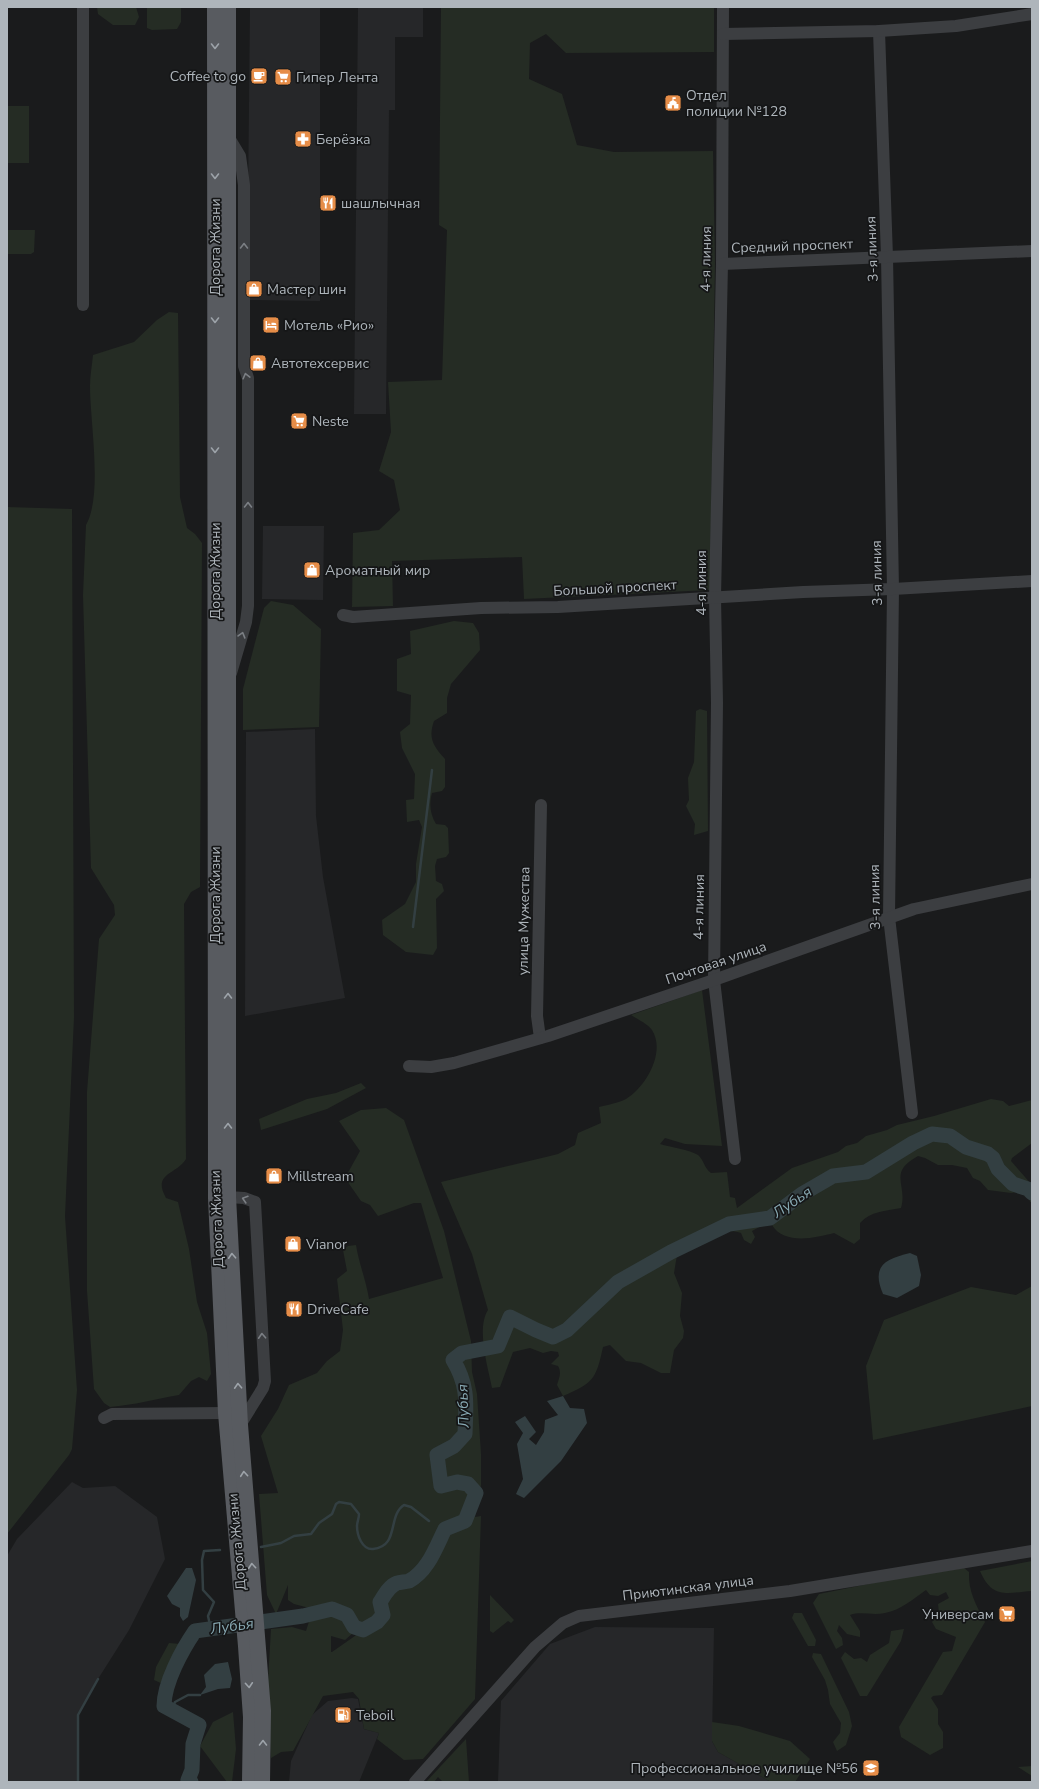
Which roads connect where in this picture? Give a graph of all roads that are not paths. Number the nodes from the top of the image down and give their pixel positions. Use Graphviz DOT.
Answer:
graph roads {
  1 [pos="83,7"];
  2 [pos="215,7"];
  3 [pos="228,7"];
  4 [pos="723,7"];
  5 [pos="1032,14"];
  6 [pos="879,31"];
  7 [pos="723,34"];
  8 [pos="1032,251"];
  9 [pos="887,257"];
  10 [pos="722,264"];
  11 [pos="83,306"];
  12 [pos="1032,581"];
  13 [pos="893,589"];
  14 [pos="715,598"];
  15 [pos="343,615"];
  16 [pos="541,805"];
  17 [pos="1032,884"];
  18 [pos="889,918"];
  19 [pos="714,980"];
  20 [pos="540,1038"];
  21 [pos="409,1066"];
  22 [pos="912,1113"];
  23 [pos="735,1159"];
  24 [pos="228,1197"];
  25 [pos="226,1413"];
  26 [pos="104,1418"];
  27 [pos="240,1425"];
  28 [pos="1032,1551"];
  29 [pos="250,1606"];
  30 [pos="253,1645"];
  31 [pos="250,1782"];
  32 [pos="262,1782"];
  33 [pos="415,1782"];
  1 -- 11 [label="street"];
  2 -- 25 [label="main road, Дорога Жизни, one-way"];
  24 -- 3 [label="main road, Дорога Жизни, one-way"];
  4 -- 7 [label="street, 4-я линия"];
  5 -- 6 [label="street"];
  6 -- 7 [label="street"];
  6 -- 9 [label="street, 3-я линия"];
  7 -- 10 [label="street, 4-я линия"];
  8 -- 9 [label="street, Средний проспект"];
  9 -- 10 [label="street, Средний проспект"];
  9 -- 13 [label="street, 3-я линия"];
  10 -- 14 [label="street, 4-я линия"];
  12 -- 13 [label="street, Большой проспект"];
  13 -- 14 [label="street, Большой проспект"];
  13 -- 18 [label="street, 3-я линия"];
  14 -- 15 [label="street, Большой проспект"];
  14 -- 19 [label="street, 4-я линия"];
  16 -- 20 [label="street, улица Мужества"];
  17 -- 18 [label="street, Почтовая улица"];
  18 -- 19 [label="street, Почтовая улица"];
  18 -- 22 [label="street, 3-я линия"];
  19 -- 20 [label="street, Почтовая улица"];
  19 -- 23 [label="street, 4-я линия"];
  20 -- 21 [label="street, Почтовая улица"];
  27 -- 24 [label="main road, Дорога Жизни, one-way"];
  27 -- 24 [label="street, one-way"];
  25 -- 26 [label="street"];
  25 -- 29 [label="main road, Дорога Жизни"];
  29 -- 27 [label="main road, Дорога Жизни, one-way"];
  28 -- 33 [label="street, Приютинская улица"];
  29 -- 30 [label="main road, Дорога Жизни"];
  30 -- 31 [label="main road, Дорога Жизни, one-way"];
  32 -- 30 [label="main road, Дорога Жизни, one-way"];
}
